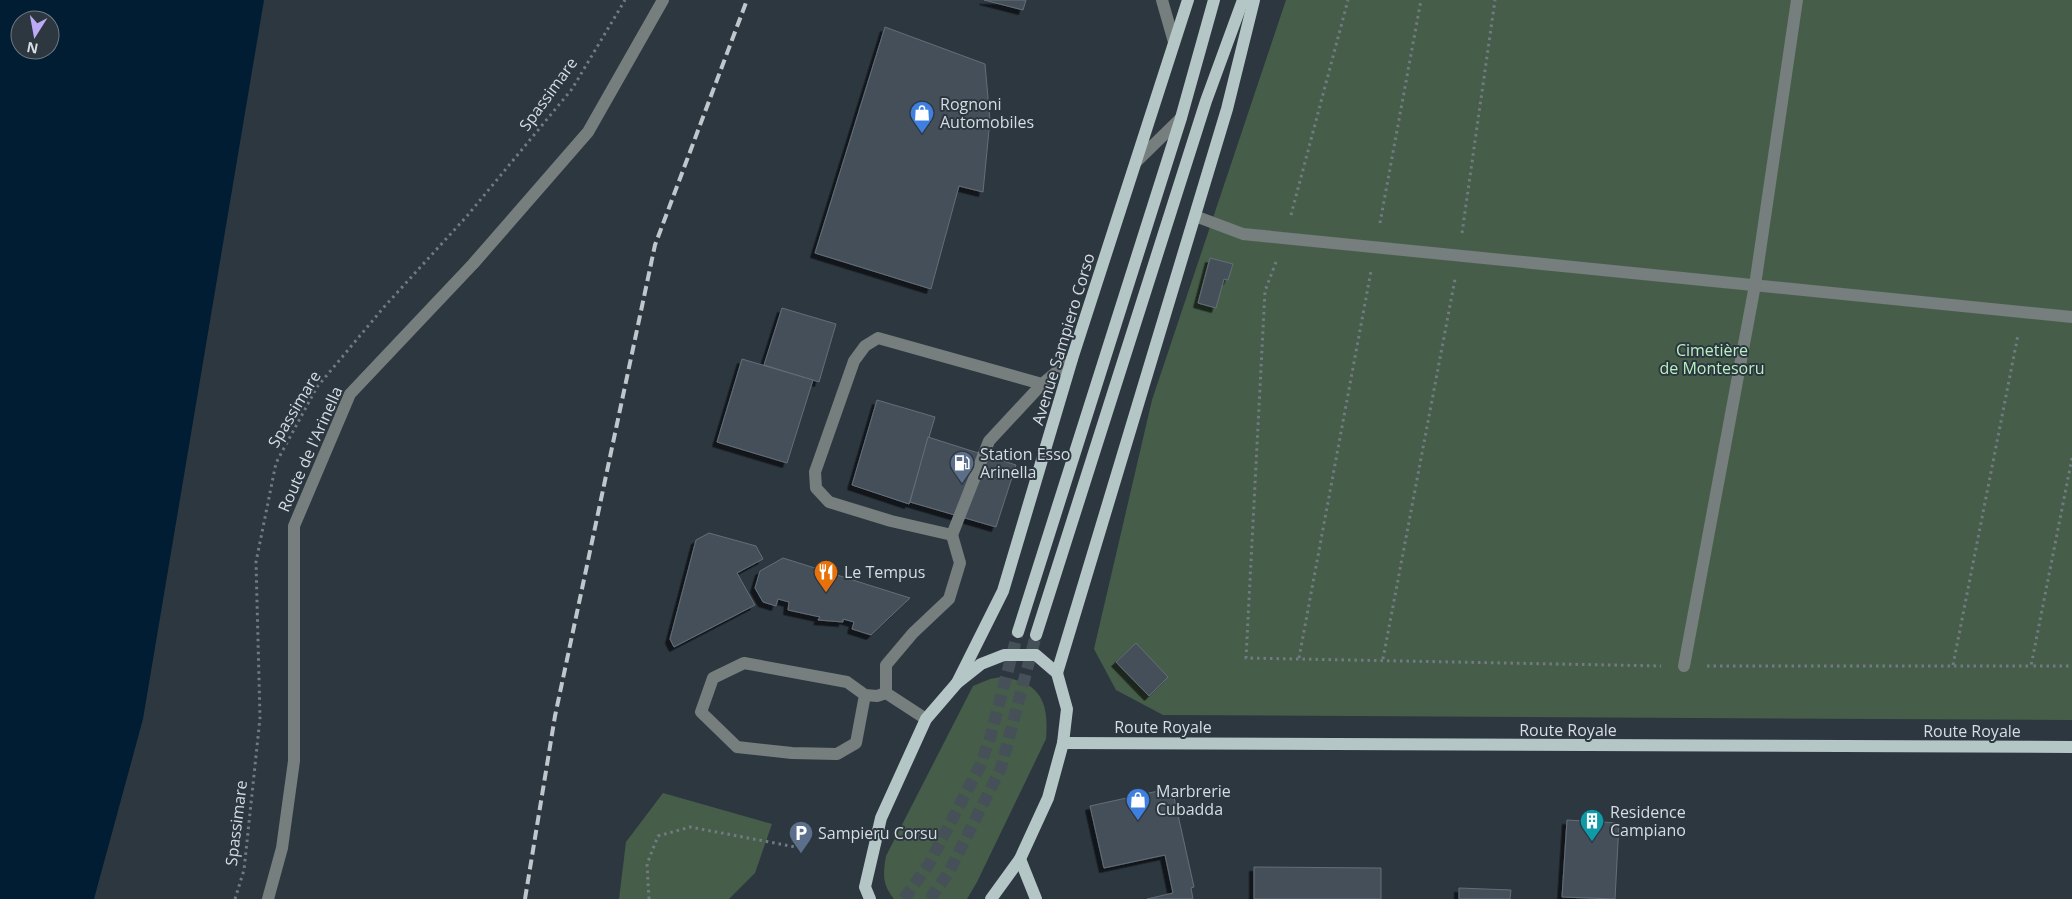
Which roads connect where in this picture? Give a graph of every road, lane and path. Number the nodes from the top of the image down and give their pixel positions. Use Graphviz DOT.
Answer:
graph roads {
  1 [pos="624,0"];
  2 [pos="663,0"];
  3 [pos="1162,0"];
  4 [pos="1188,0"];
  5 [pos="1214,0"];
  6 [pos="1243,0"];
  7 [pos="1254,0"];
  8 [pos="1348,0"];
  9 [pos="1421,0"];
  10 [pos="1495,0"];
  11 [pos="1796,0"];
  12 [pos="1174,42"];
  13 [pos="1181,118"];
  14 [pos="1136,162"];
  15 [pos="1195,216"];
  16 [pos="1285,237"];
  17 [pos="1376,246"];
  18 [pos="1459,256"];
  19 [pos="1755,285"];
  20 [pos="2023,312"];
  21 [pos="2072,317"];
  22 [pos="1072,359"];
  23 [pos="1042,384"];
  24 [pos="2072,458"];
  25 [pos="952,535"];
  26 [pos="1018,632"];
  27 [pos="1036,635"];
  28 [pos="1299,658"];
  29 [pos="1383,659"];
  30 [pos="1684,666"];
  31 [pos="1953,666"];
  32 [pos="2031,666"];
  33 [pos="2072,666"];
  34 [pos="1057,673"];
  35 [pos="957,683"];
  36 [pos="886,693"];
  37 [pos="865,695"];
  38 [pos="926,719"];
  39 [pos="1063,742"];
  40 [pos="2072,747"];
  41 [pos="801,848"];
  42 [pos="1020,859"];
  43 [pos="868,893"];
  44 [pos="234,899"];
  45 [pos="268,899"];
  46 [pos="649,899"];
  47 [pos="859,899"];
  48 [pos="991,899"];
  49 [pos="1036,899"];
  1 -- 44 [label="path, Spassimare"];
  2 -- 45 [label="street, Route de l'Arinella"];
  3 -- 12 [label="street"];
  4 -- 12 [label="main road, Avenue Sampiero Corso"];
  5 -- 13 [label="main road"];
  6 -- 27 [label="main road"];
  7 -- 15 [label="main road"];
  8 -- 16 [label="path"];
  9 -- 17 [label="path"];
  10 -- 18 [label="path"];
  11 -- 19 [label="street"];
  12 -- 14 [label="main road, Avenue Sampiero Corso"];
  13 -- 14 [label="street"];
  13 -- 26 [label="main road"];
  14 -- 22 [label="main road, Avenue Sampiero Corso"];
  15 -- 16 [label="street"];
  15 -- 34 [label="main road"];
  16 -- 17 [label="street"];
  16 -- 28 [label="path"];
  17 -- 18 [label="street"];
  17 -- 28 [label="path"];
  18 -- 19 [label="street"];
  18 -- 29 [label="path"];
  19 -- 20 [label="street"];
  19 -- 30 [label="street"];
  20 -- 21 [label="street"];
  20 -- 31 [label="path"];
  22 -- 23 [label="street"];
  22 -- 35 [label="main road, Avenue Sampiero Corso"];
  23 -- 25 [label="street"];
  23 -- 25 [label="street"];
  24 -- 32 [label="path"];
  25 -- 36 [label="street"];
  28 -- 29 [label="path"];
  29 -- 30 [label="path"];
  30 -- 31 [label="path"];
  31 -- 32 [label="path"];
  32 -- 33 [label="path"];
  34 -- 35 [label="main road"];
  34 -- 39 [label="main road"];
  35 -- 38 [label="main road"];
  36 -- 37 [label="street"];
  36 -- 38 [label="street"];
  37 -- 37 [label="street"];
  38 -- 43 [label="main road"];
  39 -- 40 [label="main road, Route Royale"];
  39 -- 42 [label="main road"];
  41 -- 46 [label="path"];
  42 -- 48 [label="main road"];
  42 -- 49 [label="main road"];
  43 -- 47 [label="main road"];
}
